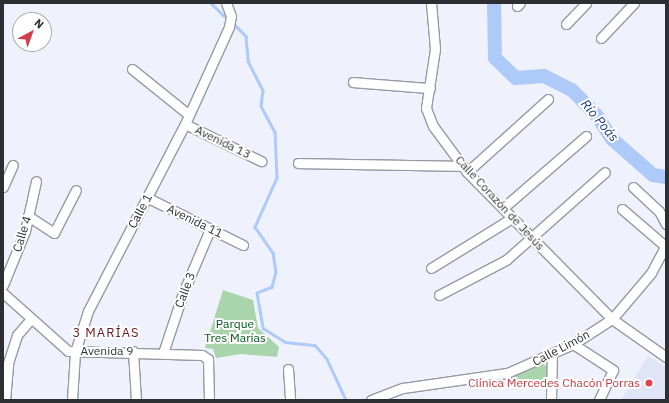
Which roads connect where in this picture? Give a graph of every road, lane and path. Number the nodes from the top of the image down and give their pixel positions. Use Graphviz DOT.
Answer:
graph roads {
  1 [pos="226,3"];
  2 [pos="431,3"];
  3 [pos="586,3"];
  4 [pos="634,3"];
  5 [pos="566,24"];
  6 [pos="601,38"];
  7 [pos="132,69"];
  8 [pos="353,82"];
  9 [pos="430,88"];
  10 [pos="548,99"];
  11 [pos="190,115"];
  12 [pos="185,124"];
  13 [pos="586,136"];
  14 [pos="261,161"];
  15 [pos="298,163"];
  16 [pos="13,165"];
  17 [pos="465,169"];
  18 [pos="605,172"];
  19 [pos="36,181"];
  20 [pos="3,187"];
  21 [pos="633,187"];
  22 [pos="76,190"];
  23 [pos="148,198"];
  24 [pos="503,208"];
  25 [pos="622,209"];
  26 [pos="28,216"];
  27 [pos="512,218"];
  28 [pos="666,224"];
  29 [pos="210,229"];
  30 [pos="532,237"];
  31 [pos="242,245"];
  32 [pos="666,246"];
  33 [pos="431,268"];
  34 [pos="3,285"];
  35 [pos="3,293"];
  36 [pos="439,294"];
  37 [pos="612,319"];
  38 [pos="30,320"];
  39 [pos="573,344"];
  40 [pos="133,351"];
  41 [pos="74,352"];
  42 [pos="163,353"];
  43 [pos="552,354"];
  44 [pos="666,357"];
  45 [pos="5,361"];
  46 [pos="288,369"];
  47 [pos="5,400"];
  48 [pos="72,400"];
  49 [pos="136,400"];
  50 [pos="209,400"];
  51 [pos="290,400"];
  52 [pos="371,400"];
  53 [pos="551,400"];
  54 [pos="599,400"];
  1 -- 11 [label="street, Calle 1"];
  2 -- 9 [label="street, Calle Corazón de Jesús"];
  3 -- 5 [label="street"];
  4 -- 6 [label="street"];
  7 -- 11 [label="street"];
  8 -- 9 [label="street"];
  9 -- 17 [label="street, Calle Corazón de Jesús"];
  10 -- 17 [label="street"];
  11 -- 12 [label="street, Calle 1"];
  12 -- 14 [label="street, Avenida 13"];
  12 -- 23 [label="street, Calle 1"];
  13 -- 24 [label="street"];
  15 -- 17 [label="street"];
  16 -- 20 [label="street"];
  17 -- 24 [label="street, Calle Corazón de Jesús"];
  18 -- 30 [label="street"];
  19 -- 26 [label="street, Calle 4"];
  21 -- 28 [label="street"];
  22 -- 26 [label="street"];
  23 -- 29 [label="street, Avenida 11"];
  23 -- 41 [label="street, Calle 1"];
  24 -- 27 [label="street, Calle Corazón de Jesús"];
  25 -- 32 [label="street"];
  26 -- 34 [label="street, Calle 4"];
  27 -- 30 [label="street, Calle Corazón de Jesús"];
  27 -- 33 [label="street"];
  29 -- 31 [label="street, Avenida 11"];
  29 -- 42 [label="street, Calle 3"];
  30 -- 36 [label="street"];
  30 -- 37 [label="street, Calle Corazón de Jesús"];
  32 -- 37 [label="street, Calle Limón"];
  35 -- 38 [label="street, Avenida 9"];
  37 -- 39 [label="street, Calle Limón"];
  37 -- 44 [label="street, Calle Corazón de Jesús"];
  38 -- 41 [label="street, Avenida 9"];
  38 -- 45 [label="street"];
  39 -- 43 [label="street, Calle Limón"];
  39 -- 54 [label="street"];
  40 -- 41 [label="street, Avenida 9"];
  40 -- 42 [label="street, Avenida 9"];
  40 -- 49 [label="street"];
  41 -- 48 [label="street, Calle 1"];
  42 -- 50 [label="street, Avenida 9"];
  43 -- 52 [label="street, Calle Limón"];
  43 -- 53 [label="street"];
  45 -- 47 [label="street"];
  46 -- 51 [label="street"];
}
